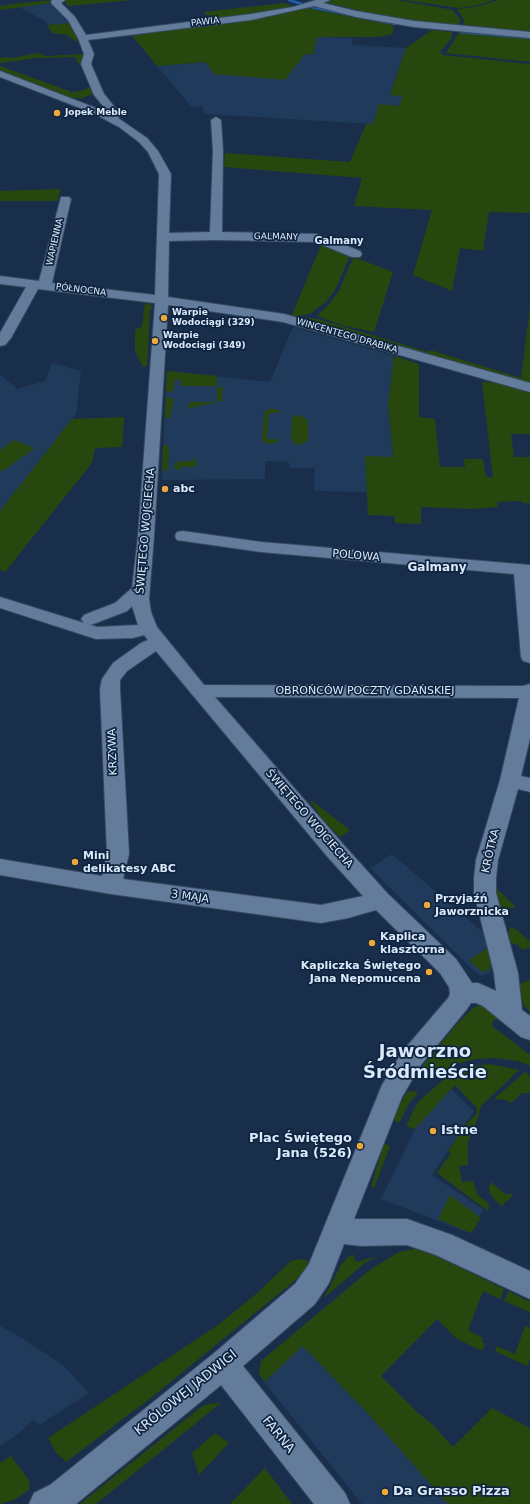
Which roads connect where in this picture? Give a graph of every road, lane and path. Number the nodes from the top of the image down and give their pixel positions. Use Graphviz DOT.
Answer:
graph roads {
  1 [pos="299,0"];
  2 [pos="326,0"];
  3 [pos="58,1"];
  4 [pos="312,4"];
  5 [pos="530,35"];
  6 [pos="83,38"];
  7 [pos="0,74"];
  8 [pos="110,118"];
  9 [pos="216,120"];
  10 [pos="65,199"];
  11 [pos="216,236"];
  12 [pos="163,237"];
  13 [pos="356,254"];
  14 [pos="0,280"];
  15 [pos="40,285"];
  16 [pos="161,300"];
  17 [pos="0,342"];
  18 [pos="530,388"];
  19 [pos="183,536"];
  20 [pos="526,570"];
  21 [pos="140,590"];
  22 [pos="0,602"];
  23 [pos="90,619"];
  24 [pos="67,623"];
  25 [pos="148,628"];
  26 [pos="160,643"];
  27 [pos="530,657"];
  28 [pos="200,691"];
  29 [pos="530,691"];
  30 [pos="520,783"];
  31 [pos="0,868"];
  32 [pos="111,886"];
  33 [pos="380,900"];
  34 [pos="462,993"];
  35 [pos="508,1013"];
  36 [pos="530,1030"];
  37 [pos="336,1230"];
  38 [pos="530,1285"];
  39 [pos="223,1364"];
  40 [pos="53,1501"];
  41 [pos="334,1504"];
  1 -- 4 [label="street"];
  2 -- 4 [label="street, PAWIA"];
  3 -- 6 [label="street"];
  4 -- 5 [label="street"];
  4 -- 6 [label="street, PAWIA"];
  6 -- 8 [label="street"];
  7 -- 8 [label="street, ŚWIĘTEGO WOJCIECHA"];
  8 -- 12 [label="street, ŚWIĘTEGO WOJCIECHA"];
  9 -- 11 [label="street"];
  10 -- 15 [label="street, WAPIENNA"];
  11 -- 12 [label="street, GALMANY"];
  11 -- 13 [label="street, GALMANY"];
  12 -- 16 [label="street, ŚWIĘTEGO WOJCIECHA"];
  14 -- 15 [label="street, PÓŁNOCNA"];
  15 -- 16 [label="street, PÓŁNOCNA"];
  15 -- 17 [label="street, WAPIENNA"];
  16 -- 18 [label="street, WINCENTEGO DRABIKA"];
  16 -- 21 [label="street, ŚWIĘTEGO WOJCIECHA"];
  19 -- 20 [label="street, POLOWA"];
  20 -- 27 [label="street"];
  21 -- 23 [label="street"];
  21 -- 25 [label="street, ŚWIĘTEGO WOJCIECHA"];
  22 -- 24 [label="street"];
  23 -- 24 [label="street"];
  23 -- 25 [label="street"];
  24 -- 25 [label="street"];
  25 -- 26 [label="street, ŚWIĘTEGO WOJCIECHA"];
  26 -- 28 [label="street, ŚWIĘTEGO WOJCIECHA"];
  26 -- 32 [label="street, KRZYWA"];
  28 -- 29 [label="street, OBROŃCÓW POCZTY GDAŃSKIEJ"];
  28 -- 33 [label="street, ŚWIĘTEGO WOJCIECHA"];
  29 -- 30 [label="street, KRÓTKA"];
  30 -- 35 [label="street, KRÓTKA"];
  31 -- 32 [label="street, 3 MAJA"];
  32 -- 33 [label="street, 3 MAJA"];
  33 -- 34 [label="street, ŚWIĘTEGO WOJCIECHA"];
  34 -- 35 [label="street"];
  34 -- 37 [label="street, KRÓLOWEJ JADWIGI"];
  35 -- 36 [label="street"];
  37 -- 38 [label="street"];
  37 -- 39 [label="street, KRÓLOWEJ JADWIGI"];
  39 -- 40 [label="street, KRÓLOWEJ JADWIGI"];
  39 -- 41 [label="street, FARNA"];
}
